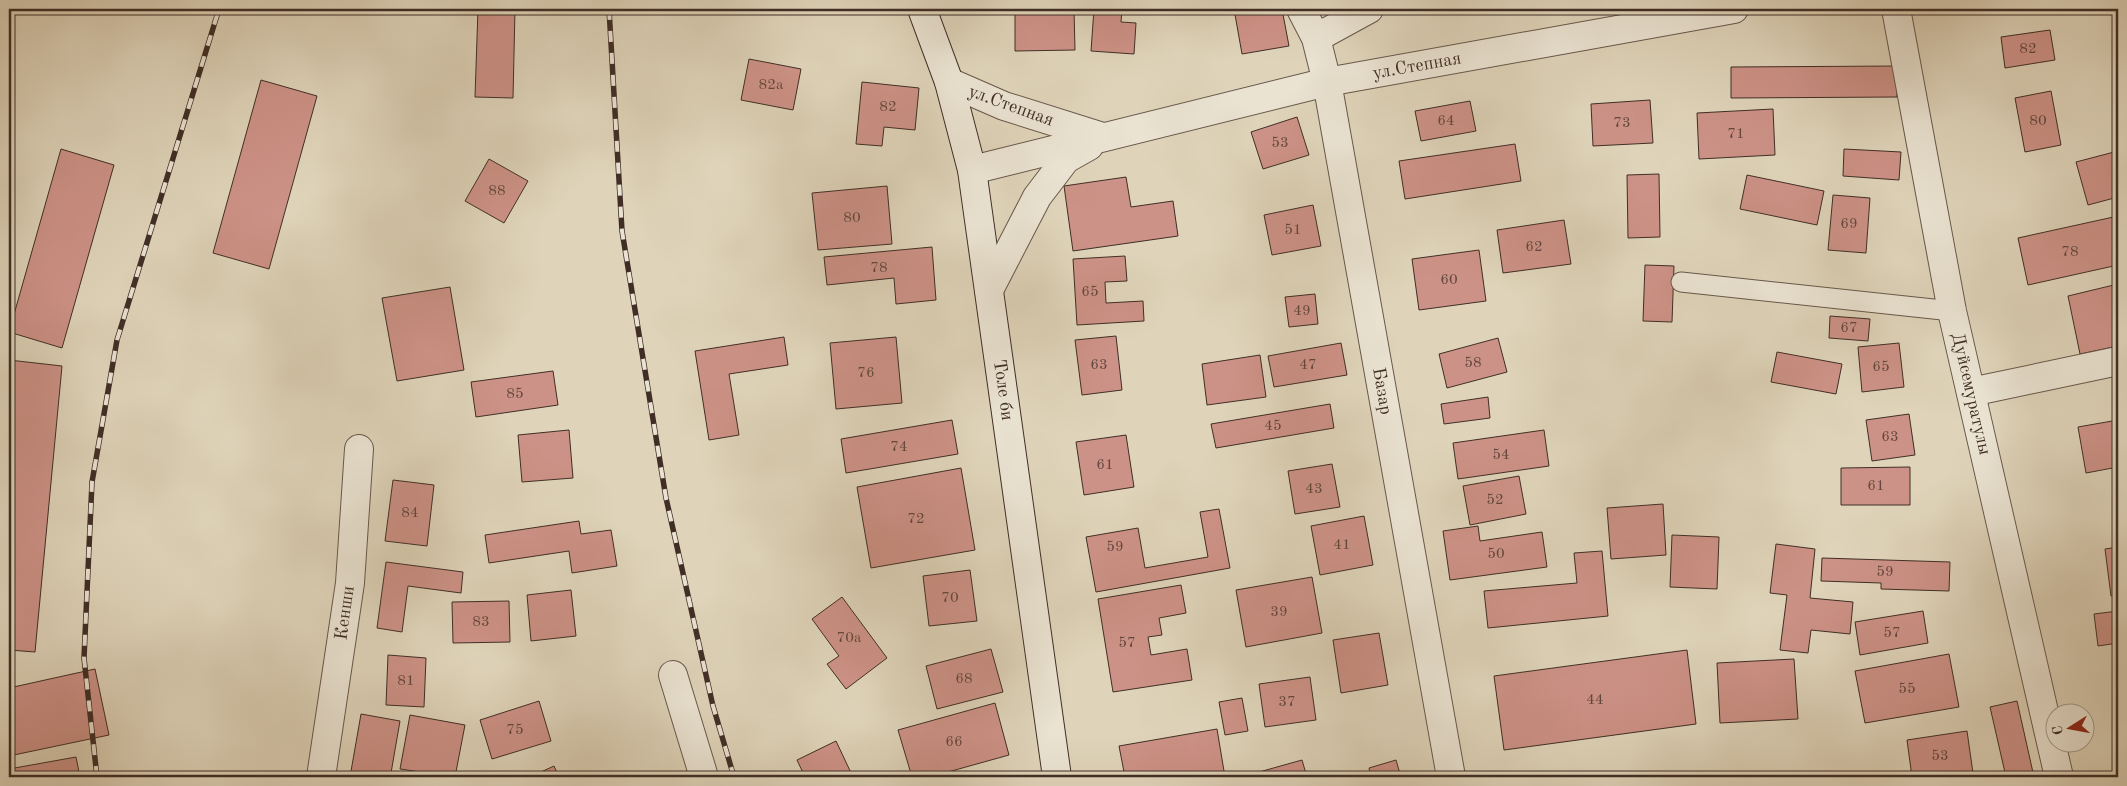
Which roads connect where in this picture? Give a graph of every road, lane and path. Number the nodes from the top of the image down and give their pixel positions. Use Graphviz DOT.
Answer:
graph roads {
  1 [pos="922,9"];
  2 [pos="1301,9"];
  3 [pos="1369,9"];
  4 [pos="1734,9"];
  5 [pos="1896,9"];
  6 [pos="1316,38"];
  7 [pos="949,82"];
  8 [pos="1327,82"];
  9 [pos="1103,137"];
  10 [pos="972,170"];
  11 [pos="1681,282"];
  12 [pos="989,290"];
  13 [pos="1952,311"];
  14 [pos="2118,361"];
  15 [pos="1971,392"];
  16 [pos="360,448"];
  17 [pos="673,675"];
  18 [pos="321,777"];
  19 [pos="704,777"];
  20 [pos="1057,777"];
  21 [pos="1451,777"];
  22 [pos="2059,777"];
  1 -- 7 [label="street, Толе би"];
  2 -- 6 [label="street, Базар"];
  3 -- 6 [label="street"];
  4 -- 8 [label="street, ул.Степная"];
  5 -- 13 [label="street, Дуйсемуратулы"];
  6 -- 8 [label="street, Базар"];
  7 -- 9 [label="street, ул.Степная"];
  7 -- 10 [label="street, Толе би"];
  8 -- 9 [label="street, ул.Степная"];
  8 -- 21 [label="street, Базар"];
  9 -- 10 [label="street, ул.Степная"];
  9 -- 12 [label="street"];
  10 -- 12 [label="street, Толе би"];
  11 -- 13 [label="lane"];
  12 -- 20 [label="street, Толе би"];
  13 -- 15 [label="street, Дуйсемуратулы"];
  14 -- 15 [label="street"];
  15 -- 22 [label="street, Дуйсемуратулы"];
  16 -- 18 [label="street, Кенши"];
  17 -- 19 [label="street"];
}
